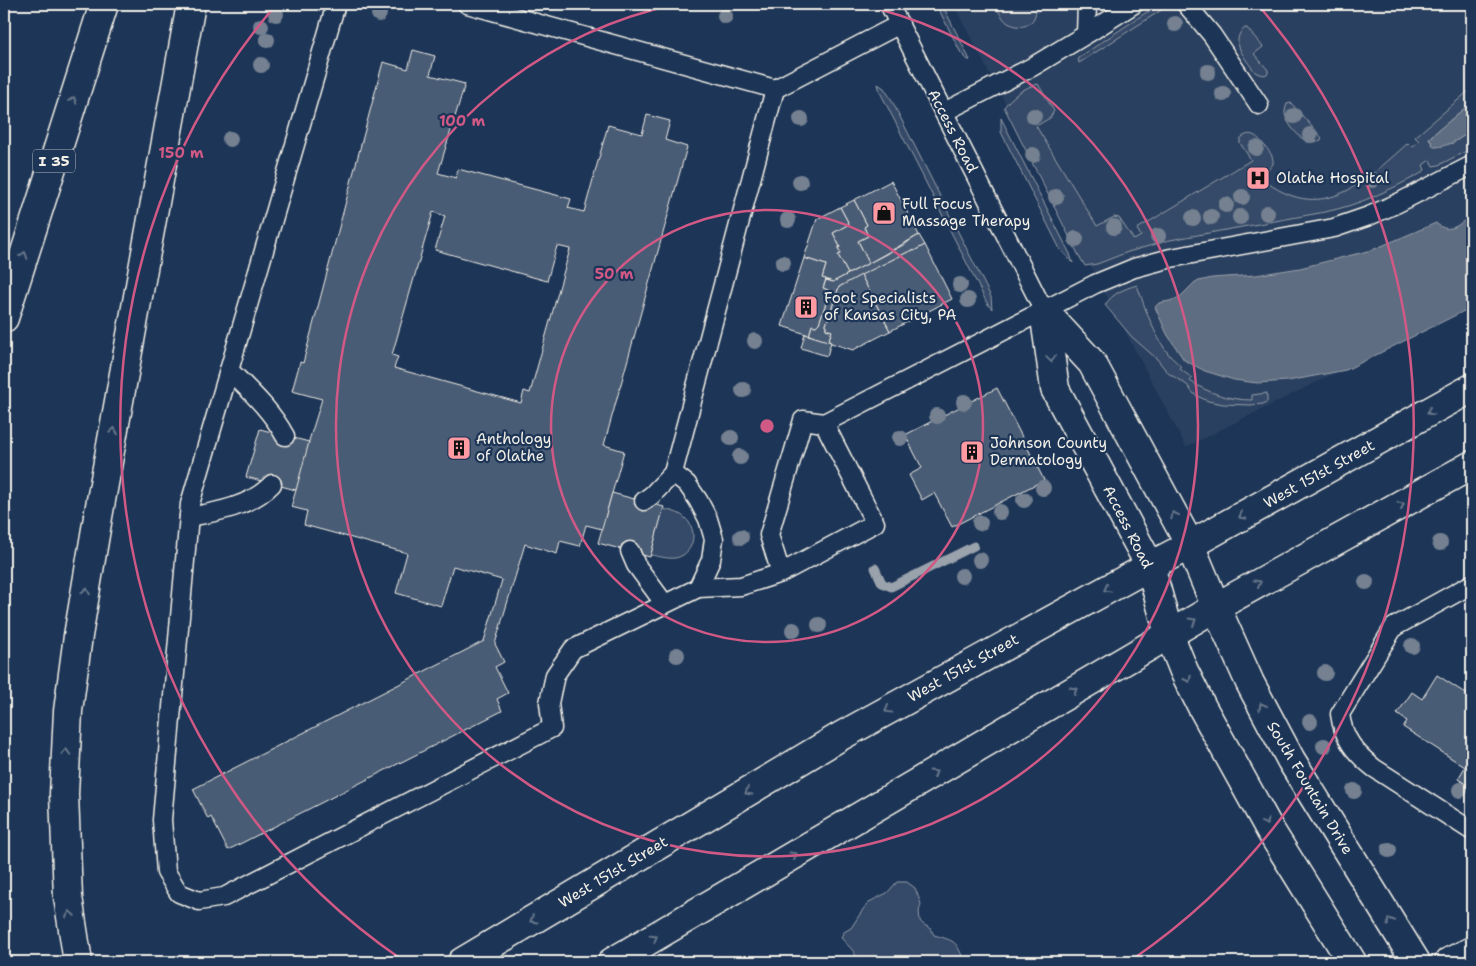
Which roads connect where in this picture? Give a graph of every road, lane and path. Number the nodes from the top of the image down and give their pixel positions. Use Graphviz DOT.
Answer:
graph roads {
  1 [pos="104,4"];
  2 [pos="192,4"];
  3 [pos="336,4"];
  4 [pos="467,4"];
  5 [pos="889,4"];
  6 [pos="1087,4"];
  7 [pos="1134,4"];
  8 [pos="1186,4"];
  9 [pos="900,24"];
  10 [pos="1086,34"];
  11 [pos="775,89"];
  12 [pos="1259,105"];
  13 [pos="944,112"];
  14 [pos="1472,165"];
  15 [pos="1044,311"];
  16 [pos="4,318"];
  17 [pos="229,370"];
  18 [pos="1472,388"];
  19 [pos="824,424"];
  20 [pos="286,436"];
  21 [pos="1472,465"];
  22 [pos="673,473"];
  23 [pos="272,484"];
  24 [pos="644,501"];
  25 [pos="189,517"];
  26 [pos="1190,545"];
  27 [pos="630,551"];
  28 [pos="1150,566"];
  29 [pos="781,573"];
  30 [pos="1472,584"];
  31 [pos="698,588"];
  32 [pos="664,603"];
  33 [pos="1216,607"];
  34 [pos="1169,634"];
  35 [pos="1472,831"];
  36 [pos="1472,951"];
  37 [pos="78,962"];
  38 [pos="462,962"];
  39 [pos="612,962"];
  40 [pos="1352,962"];
  41 [pos="1416,962"];
  42 [pos="1448,962"];
  16 -- 1 [label="main road, I 35, one-way"];
  37 -- 2 [label="main road, one-way"];
  3 -- 17 [label="lane"];
  4 -- 11 [label="lane"];
  5 -- 9 [label="lane, Access Road"];
  6 -- 10 [label="lane"];
  7 -- 10 [label="lane"];
  8 -- 12 [label="lane"];
  9 -- 11 [label="lane"];
  9 -- 13 [label="lane, Access Road"];
  10 -- 13 [label="lane"];
  11 -- 22 [label="lane"];
  13 -- 15 [label="lane, Access Road"];
  14 -- 15 [label="lane"];
  15 -- 19 [label="lane"];
  26 -- 15 [label="main road, Access Road, one-way"];
  15 -- 28 [label="main road, Access Road, one-way"];
  17 -- 20 [label="lane"];
  17 -- 25 [label="lane"];
  18 -- 26 [label="main road, West 151st Street, one-way"];
  19 -- 29 [label="lane"];
  19 -- 29 [label="lane"];
  33 -- 21 [label="main road, one-way"];
  22 -- 24 [label="lane"];
  22 -- 31 [label="lane"];
  23 -- 25 [label="lane"];
  25 -- 32 [label="lane"];
  26 -- 28 [label="main road, West 151st Street"];
  26 -- 33 [label="main road, Access Road"];
  27 -- 32 [label="lane"];
  28 -- 34 [label="main road, Access Road"];
  28 -- 38 [label="main road, West 151st Street, one-way"];
  29 -- 31 [label="lane"];
  30 -- 35 [label="lane"];
  31 -- 32 [label="lane"];
  34 -- 33 [label="main road, one-way"];
  41 -- 33 [label="main road, South Fountain Drive, one-way"];
  39 -- 34 [label="main road, one-way"];
  34 -- 40 [label="main road, one-way"];
  36 -- 42 [label="main road"];
}
